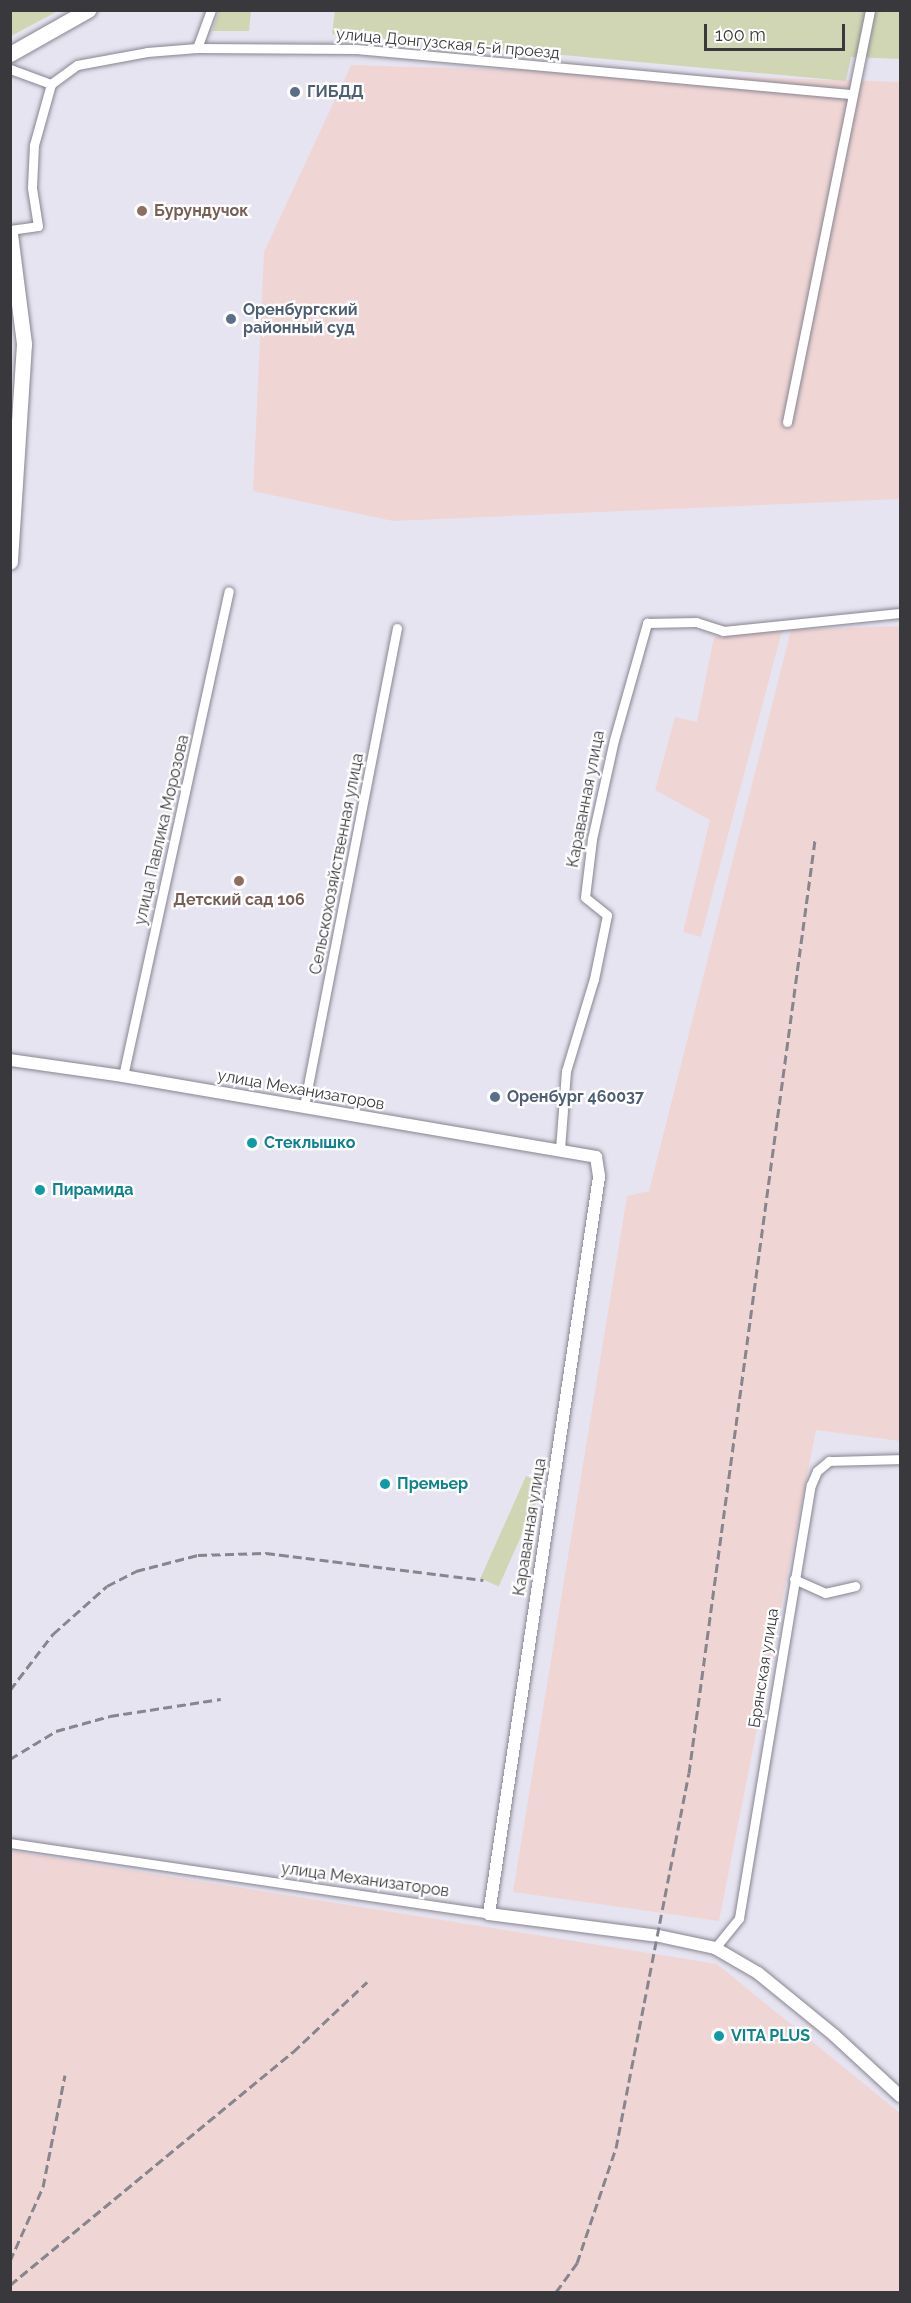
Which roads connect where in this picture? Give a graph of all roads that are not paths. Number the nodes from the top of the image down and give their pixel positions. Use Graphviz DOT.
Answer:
graph roads {
  1 [pos="88,10"];
  2 [pos="211,10"];
  3 [pos="870,10"];
  4 [pos="197,48"];
  5 [pos="10,54"];
  6 [pos="10,69"];
  7 [pos="51,84"];
  8 [pos="850,94"];
  9 [pos="10,232"];
  10 [pos="787,422"];
  11 [pos="10,562"];
  12 [pos="230,591"];
  13 [pos="900,613"];
  14 [pos="397,628"];
  15 [pos="10,1060"];
  16 [pos="123,1076"];
  17 [pos="304,1106"];
  18 [pos="560,1149"];
  19 [pos="585,1153"];
  20 [pos="900,1459"];
  21 [pos="794,1579"];
  22 [pos="855,1586"];
  23 [pos="10,1843"];
  24 [pos="489,1914"];
  25 [pos="715,1948"];
  26 [pos="900,2096"];
  1 -- 5 [label="highway"];
  2 -- 4 [label="street"];
  3 -- 8 [label="street"];
  4 -- 7 [label="street, улица Донгузская 5-й проезд"];
  4 -- 8 [label="street, улица Донгузская 5-й проезд"];
  6 -- 7 [label="street"];
  7 -- 9 [label="street"];
  8 -- 10 [label="street"];
  9 -- 11 [label="highway"];
  12 -- 16 [label="street, улица Павлика Морозова"];
  13 -- 18 [label="street, Караванная улица"];
  14 -- 17 [label="street, Сельскохозяйственная улица"];
  15 -- 16 [label="street, улица Механизаторов"];
  16 -- 17 [label="street, улица Механизаторов"];
  17 -- 18 [label="street, улица Механизаторов"];
  18 -- 19 [label="street, улица Механизаторов"];
  19 -- 24 [label="street, Караванная улица"];
  20 -- 21 [label="street, Брянская улица"];
  21 -- 22 [label="street"];
  21 -- 25 [label="street, Брянская улица"];
  23 -- 24 [label="street, улица Механизаторов"];
  24 -- 25 [label="street, улица Механизаторов"];
  25 -- 26 [label="street, улица Механизаторов"];
}
